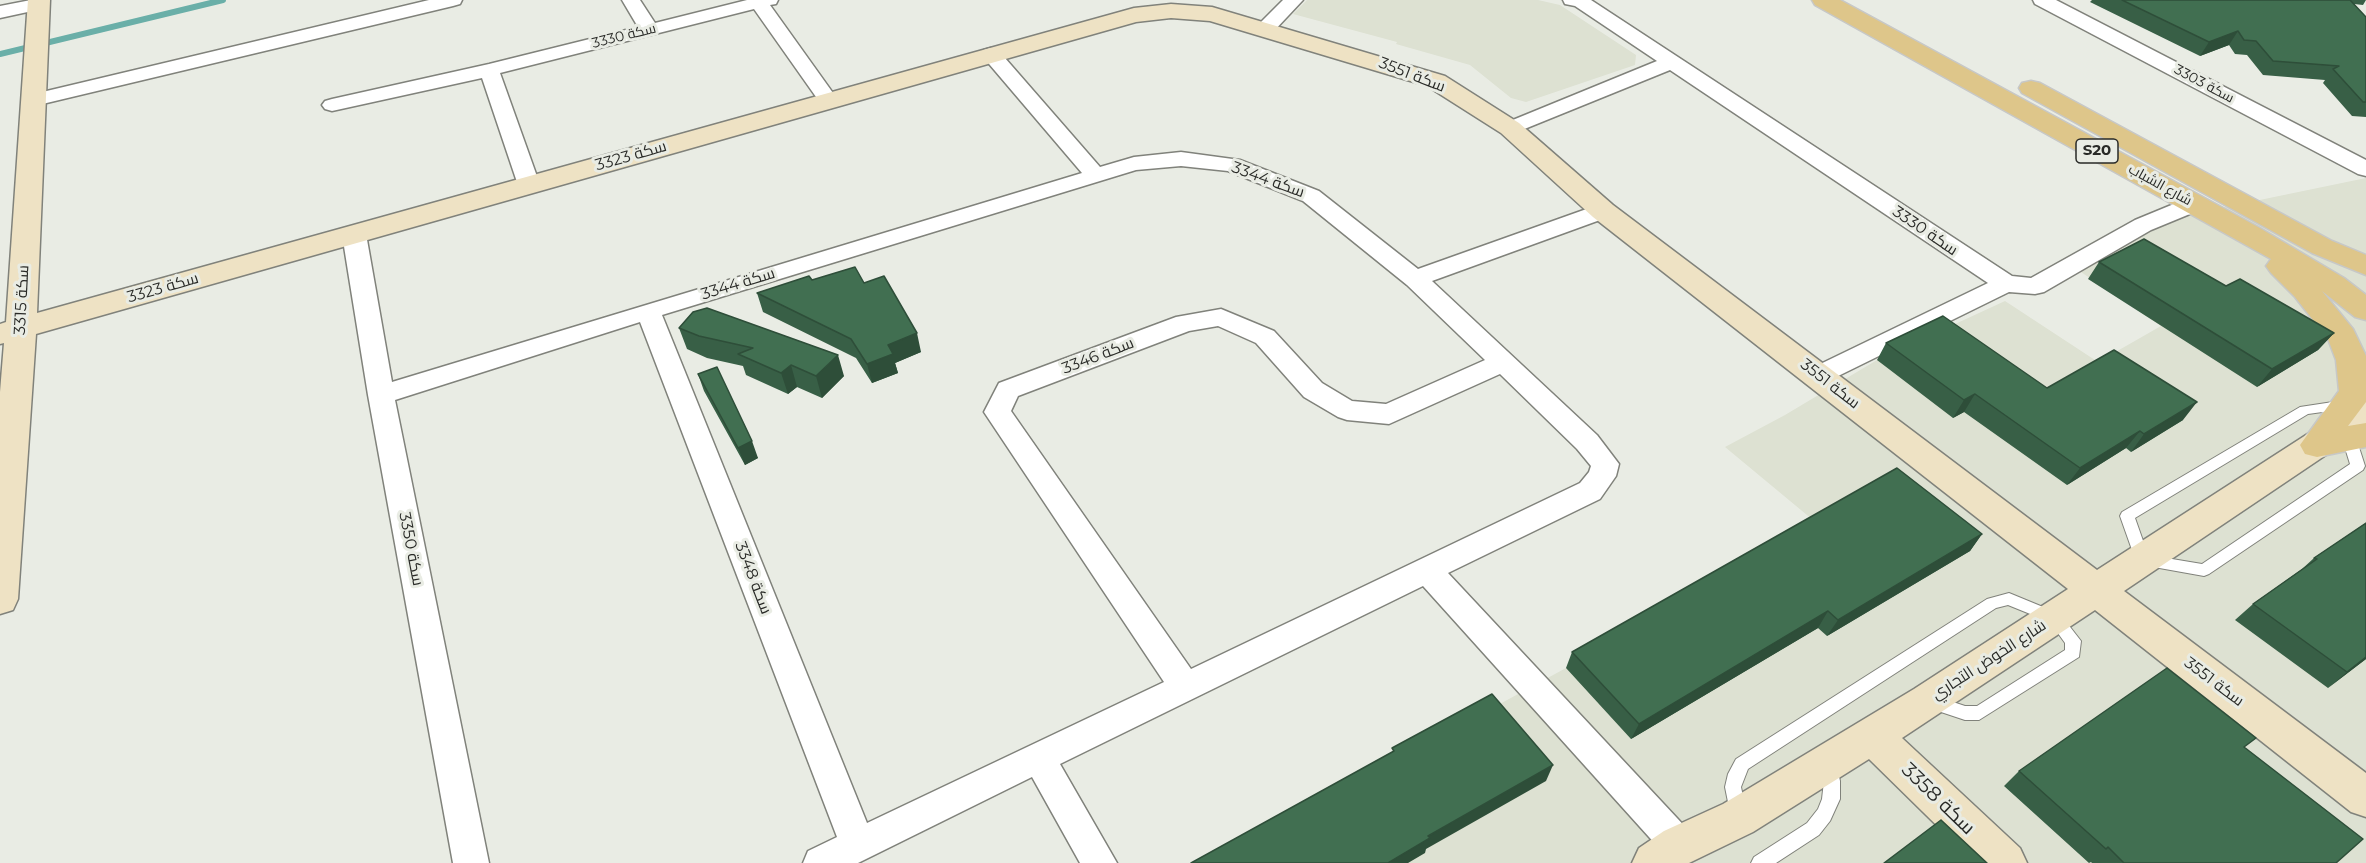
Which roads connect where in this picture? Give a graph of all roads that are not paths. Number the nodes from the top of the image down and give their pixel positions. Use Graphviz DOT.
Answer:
graph roads {
  1 [pos="453,0"];
  2 [pos="631,0"];
  3 [pos="1294,0"];
  4 [pos="1572,0"];
  5 [pos="1823,0"];
  6 [pos="1869,0"];
  7 [pos="2042,0"];
  8 [pos="764,1"];
  9 [pos="39,2"];
  10 [pos="0,12"];
  11 [pos="1265,29"];
  12 [pos="649,30"];
  13 [pos="991,54"];
  14 [pos="1672,62"];
  15 [pos="489,70"];
  16 [pos="34,100"];
  17 [pos="828,100"];
  18 [pos="332,105"];
  19 [pos="1510,128"];
  20 [pos="2366,169"];
  21 [pos="1096,176"];
  22 [pos="530,184"];
  23 [pos="2194,204"];
  24 [pos="1603,211"];
  25 [pos="2248,233"];
  26 [pos="354,234"];
  27 [pos="2366,266"];
  28 [pos="1415,279"];
  29 [pos="2006,284"];
  30 [pos="2366,310"];
  31 [pos="648,311"];
  32 [pos="10,331"];
  33 [pos="1502,363"];
  34 [pos="1819,375"];
  35 [pos="381,395"];
  36 [pos="2352,427"];
  37 [pos="4,514"];
  38 [pos="2142,560"];
  39 [pos="1426,568"];
  40 [pos="2095,591"];
  41 [pos="0,600"];
  42 [pos="2055,618"];
  43 [pos="1186,688"];
  44 [pos="1871,735"];
  45 [pos="1039,758"];
  46 [pos="1828,763"];
  47 [pos="2366,798"];
  48 [pos="1738,818"];
  49 [pos="858,845"];
  50 [pos="1667,854"];
  51 [pos="471,863"];
  52 [pos="821,863"];
  53 [pos="1099,863"];
  54 [pos="1760,863"];
  55 [pos="2006,863"];
  1 -- 16 [label="street"];
  2 -- 12 [label="street"];
  3 -- 11 [label="street"];
  4 -- 14 [label="street, سكة 3330"];
  5 -- 23 [label="main road, شارع الشباب / S20"];
  6 -- 27 [label="main road, شارع الشباب / S20"];
  7 -- 20 [label="street, سكة 3303"];
  8 -- 12 [label="street, سكة 3330"];
  8 -- 17 [label="street, سكة 3330"];
  9 -- 10 [label="street"];
  9 -- 16 [label="street, سكة 3315"];
  11 -- 13 [label="street, سكة 3323"];
  11 -- 19 [label="street, سكة 3551"];
  12 -- 15 [label="street, سكة 3330"];
  13 -- 17 [label="street, سكة 3323"];
  13 -- 21 [label="street"];
  14 -- 19 [label="street"];
  14 -- 29 [label="street, سكة 3330"];
  15 -- 18 [label="street, سكة 3330"];
  15 -- 22 [label="street"];
  16 -- 32 [label="street, سكة 3315"];
  17 -- 22 [label="street, سكة 3323"];
  19 -- 24 [label="street, سكة 3551"];
  21 -- 28 [label="street, سكة 3344"];
  21 -- 31 [label="street, سكة 3344"];
  22 -- 26 [label="street, سكة 3323"];
  23 -- 25 [label="main road, شارع الشباب / S20"];
  23 -- 29 [label="street"];
  24 -- 28 [label="street"];
  24 -- 34 [label="street, سكة 3551"];
  25 -- 30 [label="main road, شارع الشباب / S20"];
  25 -- 36 [label="main road"];
  26 -- 32 [label="street, سكة 3323"];
  26 -- 35 [label="street, سكة 3350"];
  28 -- 33 [label="street, سكة 3344"];
  29 -- 34 [label="street"];
  31 -- 35 [label="street, سكة 3344"];
  31 -- 49 [label="street, سكة 3348"];
  32 -- 37 [label="street, سكة 3315"];
  33 -- 39 [label="street, سكة 3344"];
  33 -- 43 [label="street, سكة 3346"];
  34 -- 40 [label="street, سكة 3551"];
  35 -- 51 [label="street, سكة 3350"];
  36 -- 38 [label="street, شارع الخوض التجاري"];
  36 -- 38 [label="lane"];
  37 -- 41 [label="street, سكة 3315"];
  38 -- 40 [label="street, شارع الخوض التجاري"];
  39 -- 43 [label="street"];
  39 -- 50 [label="street"];
  40 -- 42 [label="street, شارع الخوض التجاري"];
  40 -- 47 [label="street, سكة 3551"];
  42 -- 44 [label="street, شارع الخوض التجاري"];
  42 -- 48 [label="lane"];
  43 -- 45 [label="street"];
  44 -- 46 [label="street, شارع الخوض التجاري"];
  44 -- 55 [label="street, سكة 3358"];
  45 -- 49 [label="street"];
  45 -- 53 [label="street"];
  46 -- 48 [label="street, شارع الخوض التجاري"];
  46 -- 54 [label="lane"];
  48 -- 50 [label="street, شارع الخوض التجاري"];
  49 -- 52 [label="street"];
}
